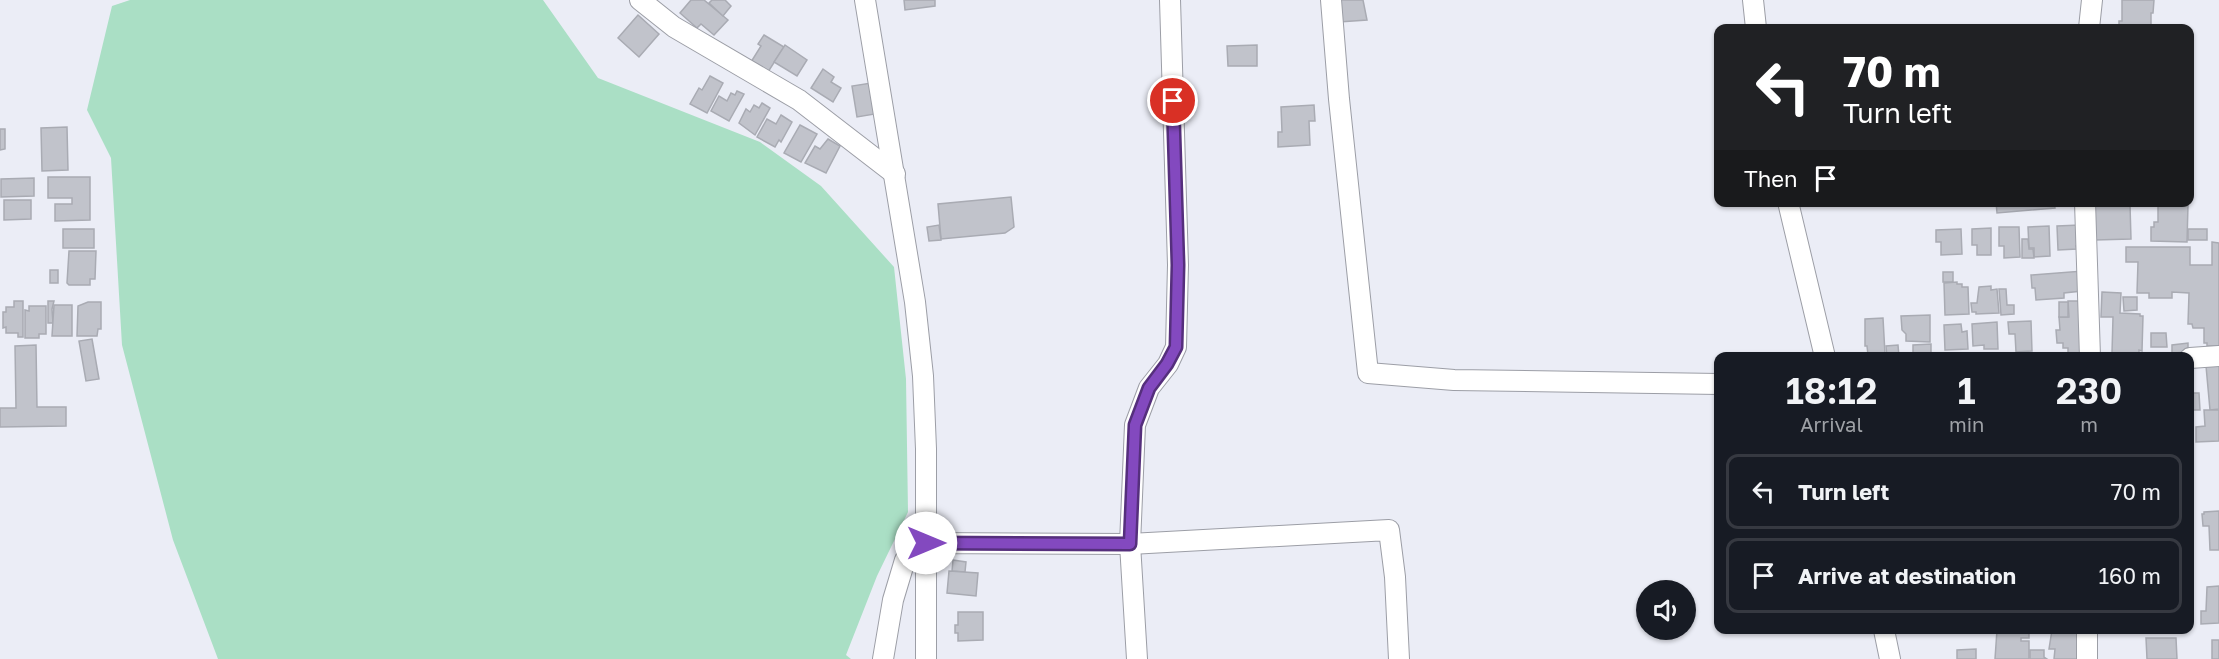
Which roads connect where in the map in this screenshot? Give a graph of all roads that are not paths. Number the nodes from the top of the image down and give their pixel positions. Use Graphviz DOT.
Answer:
graph roads {
  1 [pos="640,0"];
  2 [pos="865,0"];
  3 [pos="1170,0"];
  4 [pos="1331,0"];
  5 [pos="1753,0"];
  6 [pos="2092,0"];
  7 [pos="1756,24"];
  8 [pos="2089,24"];
  9 [pos="895,174"];
  10 [pos="1789,207"];
  11 [pos="2085,207"];
  12 [pos="1824,352"];
  13 [pos="2090,352"];
  14 [pos="2219,356"];
  15 [pos="2194,358"];
  16 [pos="1714,384"];
  17 [pos="926,543"];
  18 [pos="1130,544"];
  19 [pos="1885,634"];
  20 [pos="2087,634"];
  21 [pos="883,659"];
  22 [pos="926,659"];
  23 [pos="1137,659"];
  24 [pos="1399,659"];
  25 [pos="1890,659"];
  26 [pos="2087,659"];
  1 -- 9 [label="street"];
  2 -- 9 [label="street"];
  3 -- 18 [label="street"];
  4 -- 16 [label="street"];
  5 -- 7 [label="street"];
  6 -- 8 [label="street"];
  9 -- 17 [label="street"];
  10 -- 12 [label="street"];
  11 -- 13 [label="street"];
  14 -- 15 [label="street"];
  17 -- 18 [label="street"];
  17 -- 21 [label="street"];
  17 -- 22 [label="street"];
  18 -- 23 [label="street"];
  18 -- 24 [label="street"];
  19 -- 25 [label="street"];
  20 -- 26 [label="street"];
}
